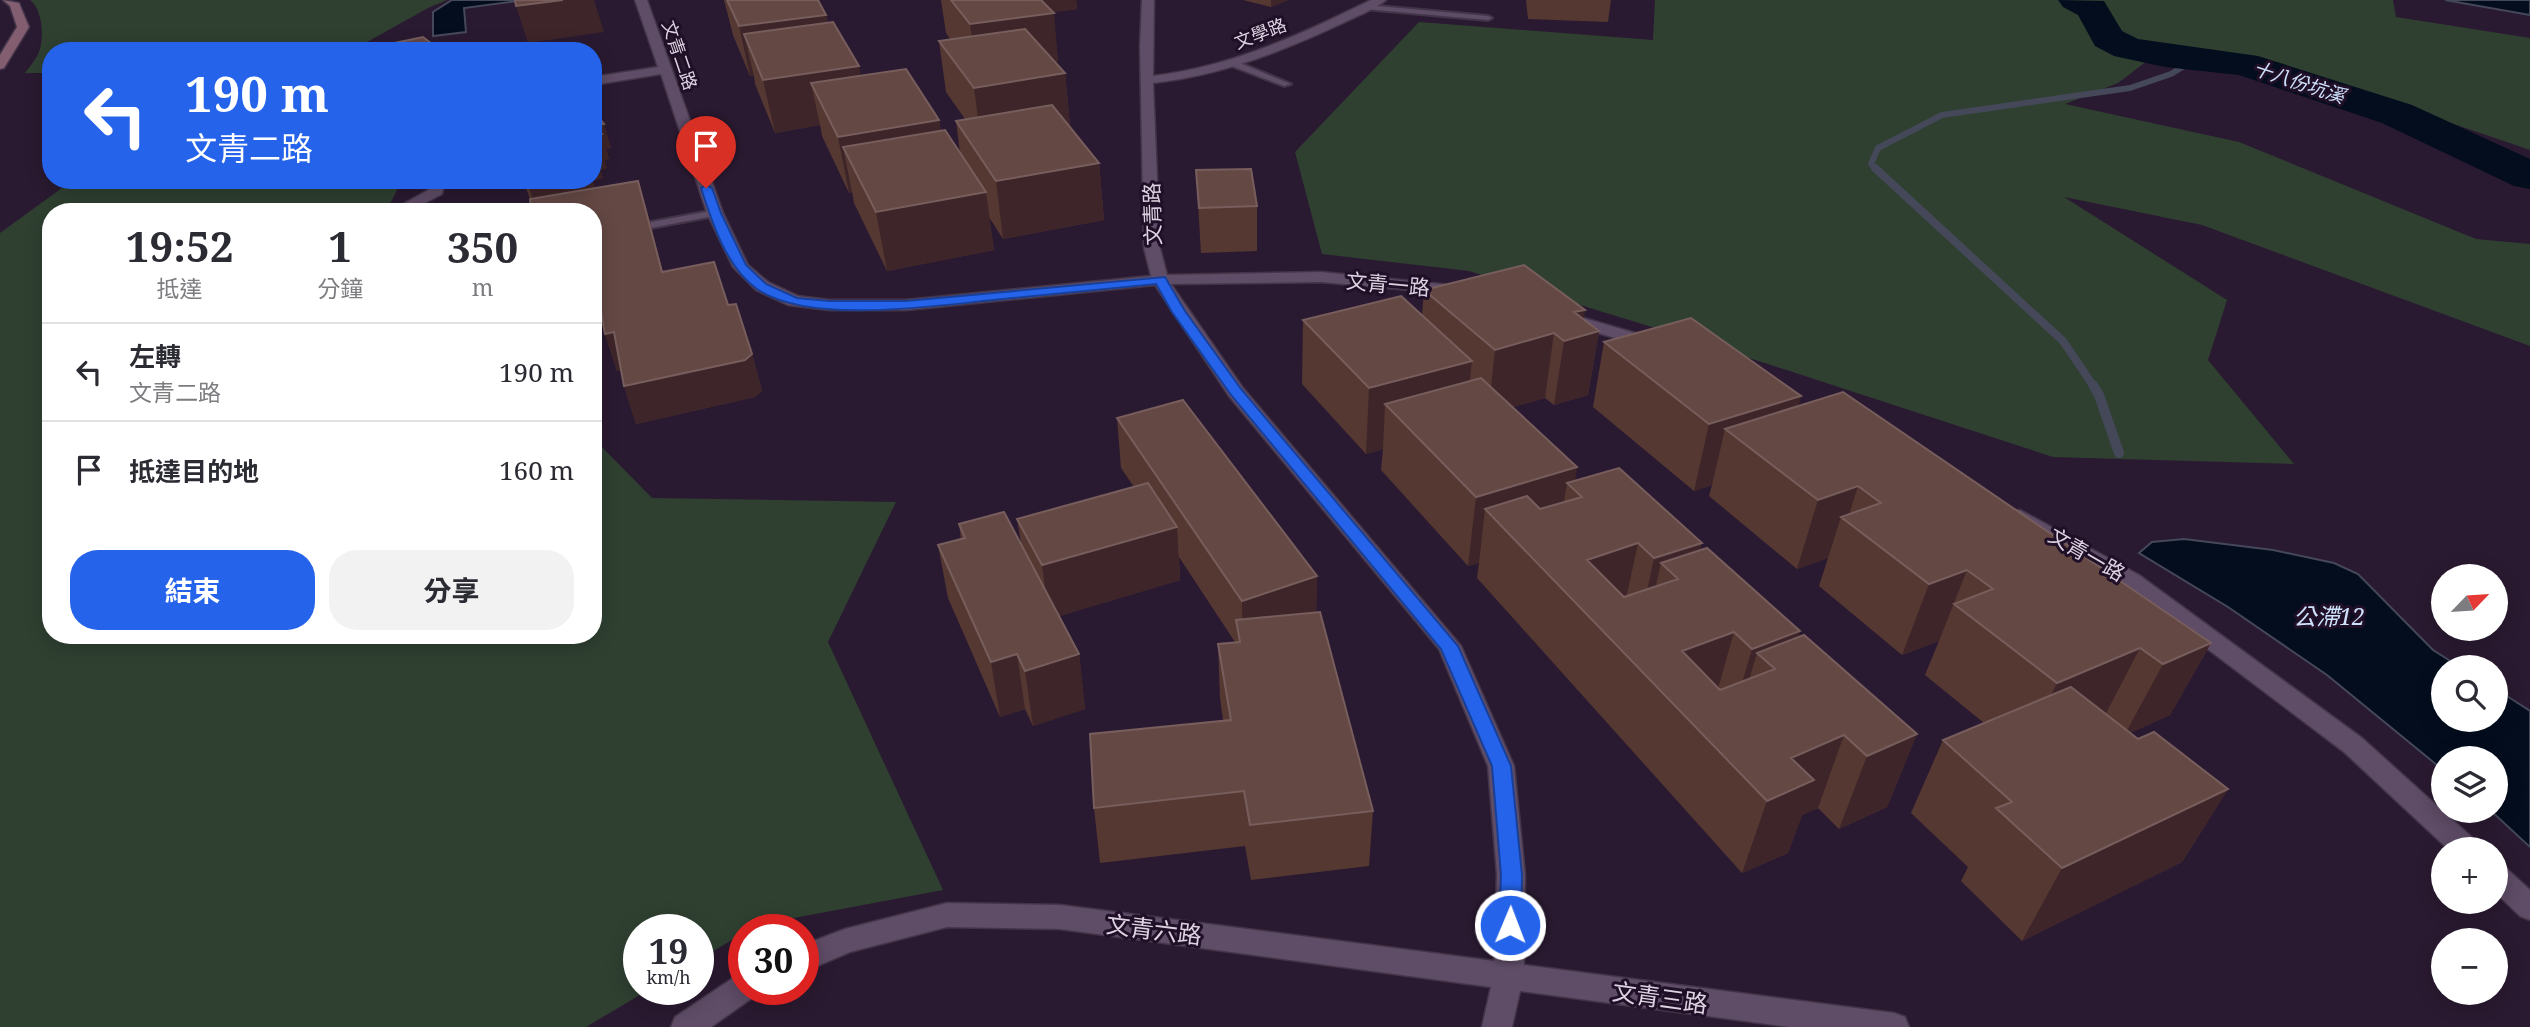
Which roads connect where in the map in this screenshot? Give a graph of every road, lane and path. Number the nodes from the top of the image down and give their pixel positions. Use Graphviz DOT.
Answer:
graph roads {
  1 [pos="9,0"];
  2 [pos="641,0"];
  3 [pos="1148,0"];
  4 [pos="1380,0"];
  5 [pos="1367,7"];
  6 [pos="1488,18"];
  7 [pos="1232,63"];
  8 [pos="0,65"];
  9 [pos="665,70"];
  10 [pos="602,80"];
  11 [pos="1147,80"];
  12 [pos="1287,84"];
  13 [pos="437,189"];
  14 [pos="414,203"];
  15 [pos="715,213"];
  16 [pos="651,225"];
  17 [pos="1160,280"];
  18 [pos="1477,295"];
  19 [pos="1548,313"];
  20 [pos="1667,349"];
  21 [pos="2000,504"];
  22 [pos="2453,837"];
  23 [pos="2508,887"];
  24 [pos="2530,908"];
  25 [pos="819,952"];
  26 [pos="1509,975"];
  27 [pos="728,999"];
  28 [pos="686,1027"];
  29 [pos="1497,1027"];
  30 [pos="1894,1027"];
  1 -- 8 [label="street"];
  2 -- 9 [label="street, 文青二路"];
  3 -- 11 [label="street, 文青路"];
  4 -- 5 [label="street, 文學路"];
  5 -- 6 [label="lane"];
  5 -- 7 [label="street, 文學路"];
  7 -- 11 [label="street, 文學路"];
  7 -- 12 [label="lane"];
  9 -- 10 [label="street"];
  9 -- 15 [label="street, 文青二路"];
  11 -- 17 [label="street, 文青路"];
  13 -- 14 [label="street"];
  15 -- 16 [label="lane"];
  15 -- 17 [label="street, 文青二路"];
  17 -- 18 [label="street, 文青一路"];
  17 -- 26 [label="street, 文青路"];
  19 -- 20 [label="street"];
  21 -- 22 [label="street, 文青一路"];
  23 -- 24 [label="street"];
  25 -- 26 [label="street, 文青六路"];
  26 -- 29 [label="street, 文青路"];
  26 -- 30 [label="street, 文青三路"];
  27 -- 28 [label="street"];
}
